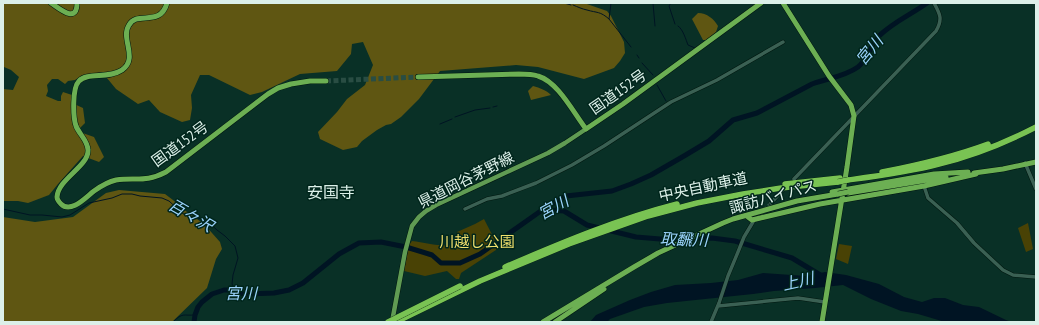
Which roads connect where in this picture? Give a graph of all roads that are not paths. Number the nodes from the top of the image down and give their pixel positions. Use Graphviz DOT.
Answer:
graph roads {
  1 [pos="51,3"];
  2 [pos="77,3"];
  3 [pos="168,3"];
  4 [pos="761,3"];
  5 [pos="784,3"];
  6 [pos="934,4"];
  7 [pos="783,42"];
  8 [pos="418,77"];
  9 [pos="326,81"];
  10 [pos="854,116"];
  11 [pos="1036,123"];
  12 [pos="1036,127"];
  13 [pos="586,129"];
  14 [pos="1034,162"];
  15 [pos="1025,164"];
  16 [pos="977,173"];
  17 [pos="794,179"];
  18 [pos="848,179"];
  19 [pos="924,186"];
  20 [pos="1036,189"];
  21 [pos="784,190"];
  22 [pos="846,192"];
  23 [pos="838,194"];
  24 [pos="842,200"];
  25 [pos="771,203"];
  26 [pos="465,209"];
  27 [pos="748,217"];
  28 [pos="733,219"];
  29 [pos="753,222"];
  30 [pos="724,225"];
  31 [pos="659,254"];
  32 [pos="1036,277"];
  33 [pos="461,288"];
  34 [pos="825,300"];
  35 [pos="719,304"];
  36 [pos="388,322"];
  37 [pos="392,322"];
  38 [pos="396,322"];
  39 [pos="543,322"];
  40 [pos="555,322"];
  41 [pos="712,322"];
  42 [pos="822,322"];
  1 -- 2 [label="highway"];
  3 -- 9 [label="highway, 国道152号"];
  4 -- 13 [label="highway, 国道152号"];
  5 -- 10 [label="highway"];
  6 -- 10 [label="street"];
  7 -- 26 [label="street"];
  8 -- 13 [label="highway, 国道152号"];
  10 -- 17 [label="street"];
  10 -- 22 [label="highway"];
  11 -- 18 [label="highway, 中央自動車道"];
  12 -- 18 [label="highway, 中央自動車道"];
  13 -- 37 [label="main road, 県道岡谷茅野線"];
  14 -- 15 [label="highway, 諏訪バイパス"];
  15 -- 16 [label="highway, 諏訪バイパス"];
  15 -- 20 [label="street"];
  15 -- 22 [label="highway, 諏訪バイパス"];
  16 -- 19 [label="highway"];
  16 -- 22 [label="highway, 諏訪バイパス"];
  18 -- 33 [label="highway, 中央自動車道"];
  19 -- 24 [label="highway"];
  19 -- 32 [label="street"];
  21 -- 25 [label="street"];
  22 -- 23 [label="highway, 諏訪バイパス, bridge"];
  22 -- 24 [label="highway"];
  22 -- 28 [label="highway"];
  23 -- 27 [label="highway, 諏訪バイパス"];
  23 -- 28 [label="highway, 諏訪バイパス"];
  24 -- 27 [label="highway"];
  24 -- 34 [label="highway"];
  27 -- 30 [label="highway, 諏訪バイパス"];
  28 -- 30 [label="highway, 諏訪バイパス"];
  29 -- 35 [label="street"];
  30 -- 31 [label="highway, 諏訪バイパス"];
  31 -- 39 [label="highway, 諏訪バイパス"];
  31 -- 40 [label="highway, 諏訪バイパス"];
  33 -- 36 [label="highway, 中央自動車道, bridge"];
  33 -- 38 [label="highway, 中央自動車道"];
  34 -- 35 [label="street"];
  34 -- 42 [label="highway"];
  35 -- 41 [label="street"];
}
